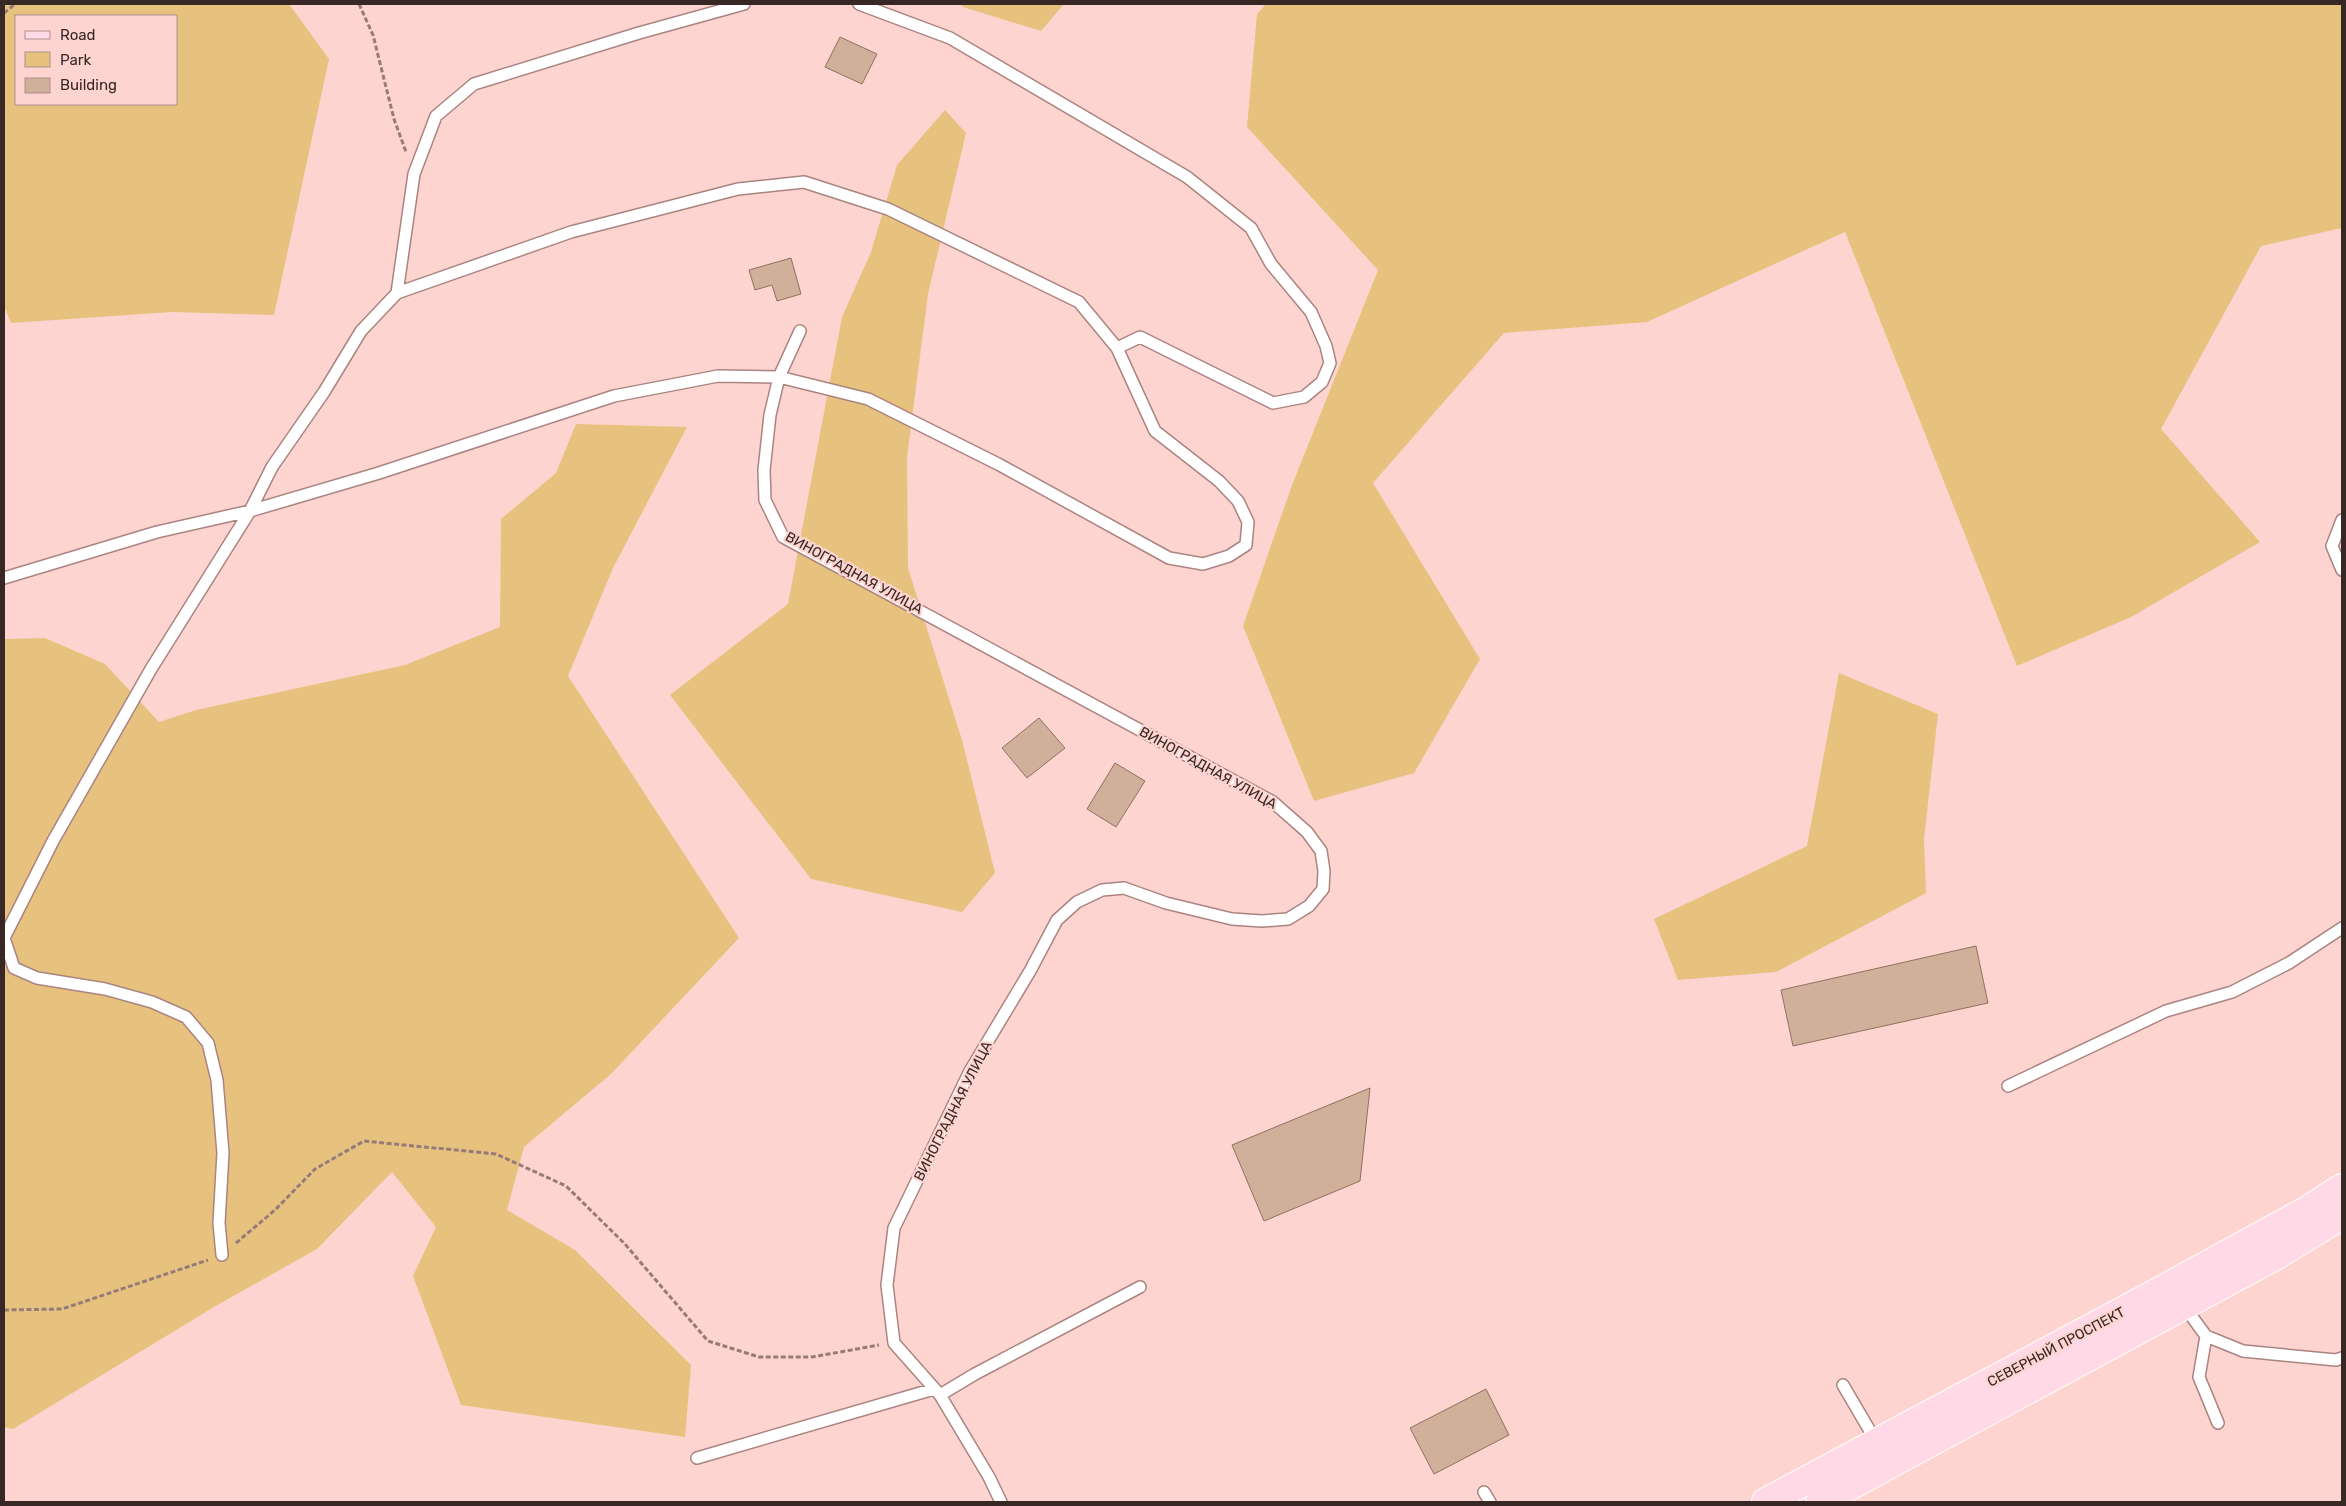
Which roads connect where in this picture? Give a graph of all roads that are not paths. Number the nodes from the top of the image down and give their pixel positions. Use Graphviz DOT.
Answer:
graph roads {
  1 [pos="744,4"];
  2 [pos="859,4"];
  3 [pos="397,293"];
  4 [pos="800,331"];
  5 [pos="1118,348"];
  6 [pos="779,378"];
  7 [pos="250,511"];
  8 [pos="2342,520"];
  9 [pos="2342,570"];
  10 [pos="4,578"];
  11 [pos="2342,928"];
  12 [pos="2008,1086"];
  13 [pos="2342,1188"];
  14 [pos="2342,1216"];
  15 [pos="222,1256"];
  16 [pos="1140,1287"];
  17 [pos="2184,1306"];
  18 [pos="2206,1336"];
  19 [pos="2342,1358"];
  20 [pos="1842,1385"];
  21 [pos="937,1392"];
  22 [pos="2218,1423"];
  23 [pos="1877,1443"];
  24 [pos="697,1458"];
  25 [pos="1484,1492"];
  26 [pos="1001,1502"];
  27 [pos="1490,1502"];
  28 [pos="1766,1502"];
  29 [pos="1820,1502"];
  1 -- 3 [label="lane"];
  2 -- 5 [label="lane"];
  3 -- 5 [label="lane"];
  3 -- 7 [label="lane"];
  4 -- 6 [label="lane, ВИНОГРАДНАЯ УЛИЦА"];
  5 -- 6 [label="lane"];
  6 -- 7 [label="lane"];
  6 -- 21 [label="lane, ВИНОГРАДНАЯ УЛИЦА"];
  7 -- 10 [label="lane"];
  7 -- 15 [label="lane"];
  8 -- 9 [label="lane"];
  11 -- 12 [label="lane"];
  13 -- 23 [label="main road, СЕВЕРНЫЙ ПРОСПЕКТ"];
  14 -- 17 [label="main road, СЕВЕРНЫЙ ПРОСПЕКТ"];
  16 -- 21 [label="lane"];
  17 -- 18 [label="lane"];
  17 -- 29 [label="main road, СЕВЕРНЫЙ ПРОСПЕКТ"];
  18 -- 19 [label="lane"];
  18 -- 22 [label="lane"];
  20 -- 23 [label="lane"];
  21 -- 24 [label="lane"];
  21 -- 26 [label="lane"];
  23 -- 28 [label="main road, СЕВЕРНЫЙ ПРОСПЕКТ"];
  25 -- 27 [label="lane"];
}
